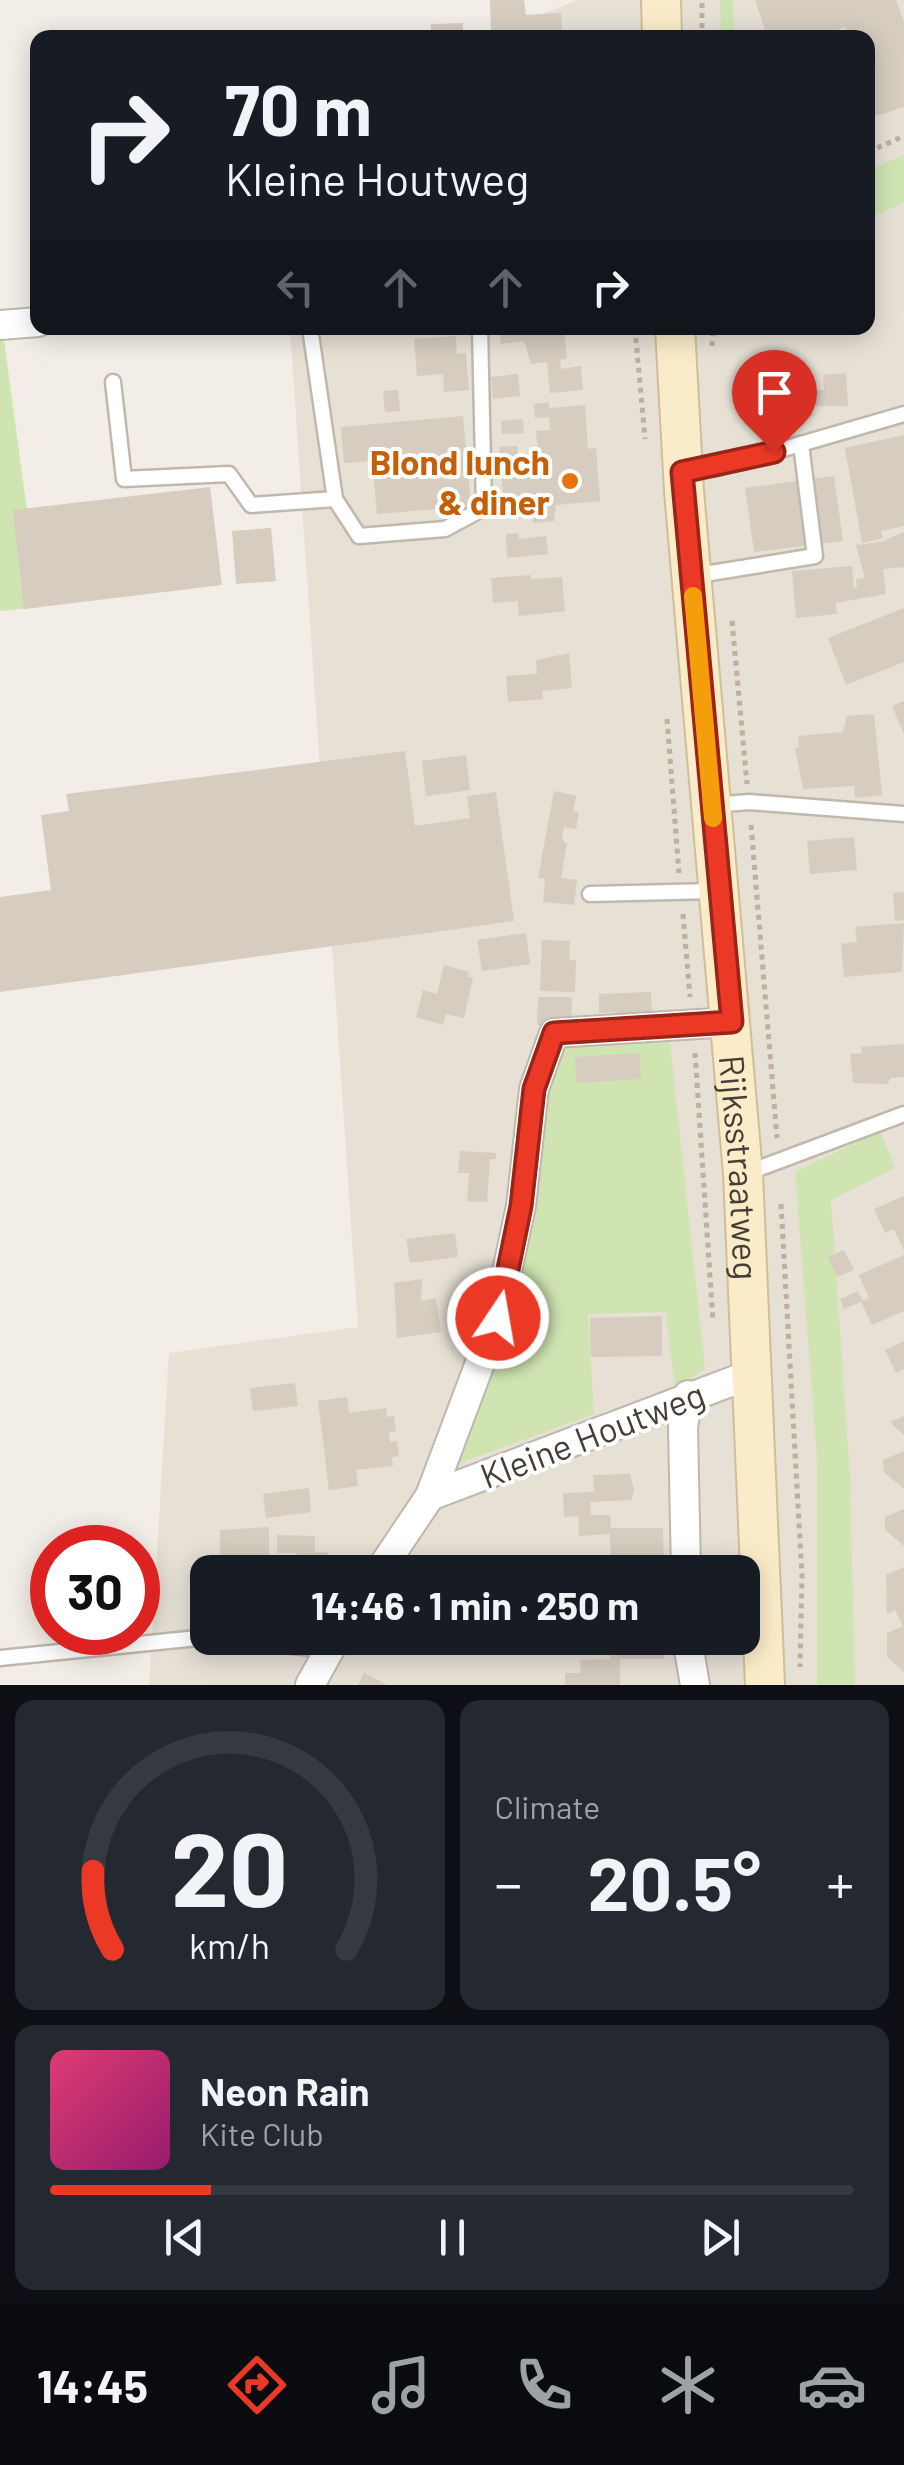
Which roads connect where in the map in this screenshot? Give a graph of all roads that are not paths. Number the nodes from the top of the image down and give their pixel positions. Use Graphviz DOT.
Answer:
graph roads {
  1 [pos="661,0"];
  2 [pos="662,30"];
  3 [pos="30,323"];
  4 [pos="0,325"];
  5 [pos="311,335"];
  6 [pos="480,335"];
  7 [pos="676,335"];
  8 [pos="113,382"];
  9 [pos="904,414"];
  10 [pos="801,444"];
  11 [pos="682,472"];
  12 [pos="334,499"];
  13 [pos="692,576"];
  14 [pos="712,805"];
  15 [pos="904,814"];
  16 [pos="720,892"];
  17 [pos="590,894"];
  18 [pos="732,1022"];
  19 [pos="904,1114"];
  20 [pos="743,1174"];
  21 [pos="754,1374"];
  22 [pos="688,1395"];
  23 [pos="430,1496"];
  24 [pos="390,1555"];
  25 [pos="686,1555"];
  26 [pos="190,1639"];
  27 [pos="326,1655"];
  28 [pos="690,1655"];
  29 [pos="0,1658"];
  30 [pos="310,1685"];
  31 [pos="696,1685"];
  32 [pos="765,1685"];
  1 -- 2 [label="main road"];
  3 -- 4 [label="street"];
  5 -- 12 [label="lane"];
  6 -- 12 [label="lane"];
  7 -- 11 [label="main road, Rijksstraatweg"];
  8 -- 12 [label="lane"];
  9 -- 10 [label="lane"];
  10 -- 11 [label="lane"];
  10 -- 13 [label="lane"];
  11 -- 13 [label="main road, Rijksstraatweg"];
  13 -- 14 [label="main road, Rijksstraatweg"];
  14 -- 15 [label="lane"];
  14 -- 16 [label="main road, Rijksstraatweg"];
  16 -- 17 [label="lane"];
  16 -- 18 [label="main road, Rijksstraatweg"];
  18 -- 20 [label="main road, Rijksstraatweg"];
  18 -- 23 [label="street, Kleine Houtweg"];
  19 -- 20 [label="lane"];
  20 -- 21 [label="main road, Rijksstraatweg"];
  21 -- 22 [label="street, Kleine Houtweg"];
  21 -- 32 [label="main road, Rijksstraatweg"];
  22 -- 23 [label="street, Kleine Houtweg"];
  22 -- 25 [label="street"];
  23 -- 24 [label="street, Kleine Houtweg"];
  26 -- 29 [label="lane"];
  27 -- 30 [label="street"];
  28 -- 31 [label="street"];
}
